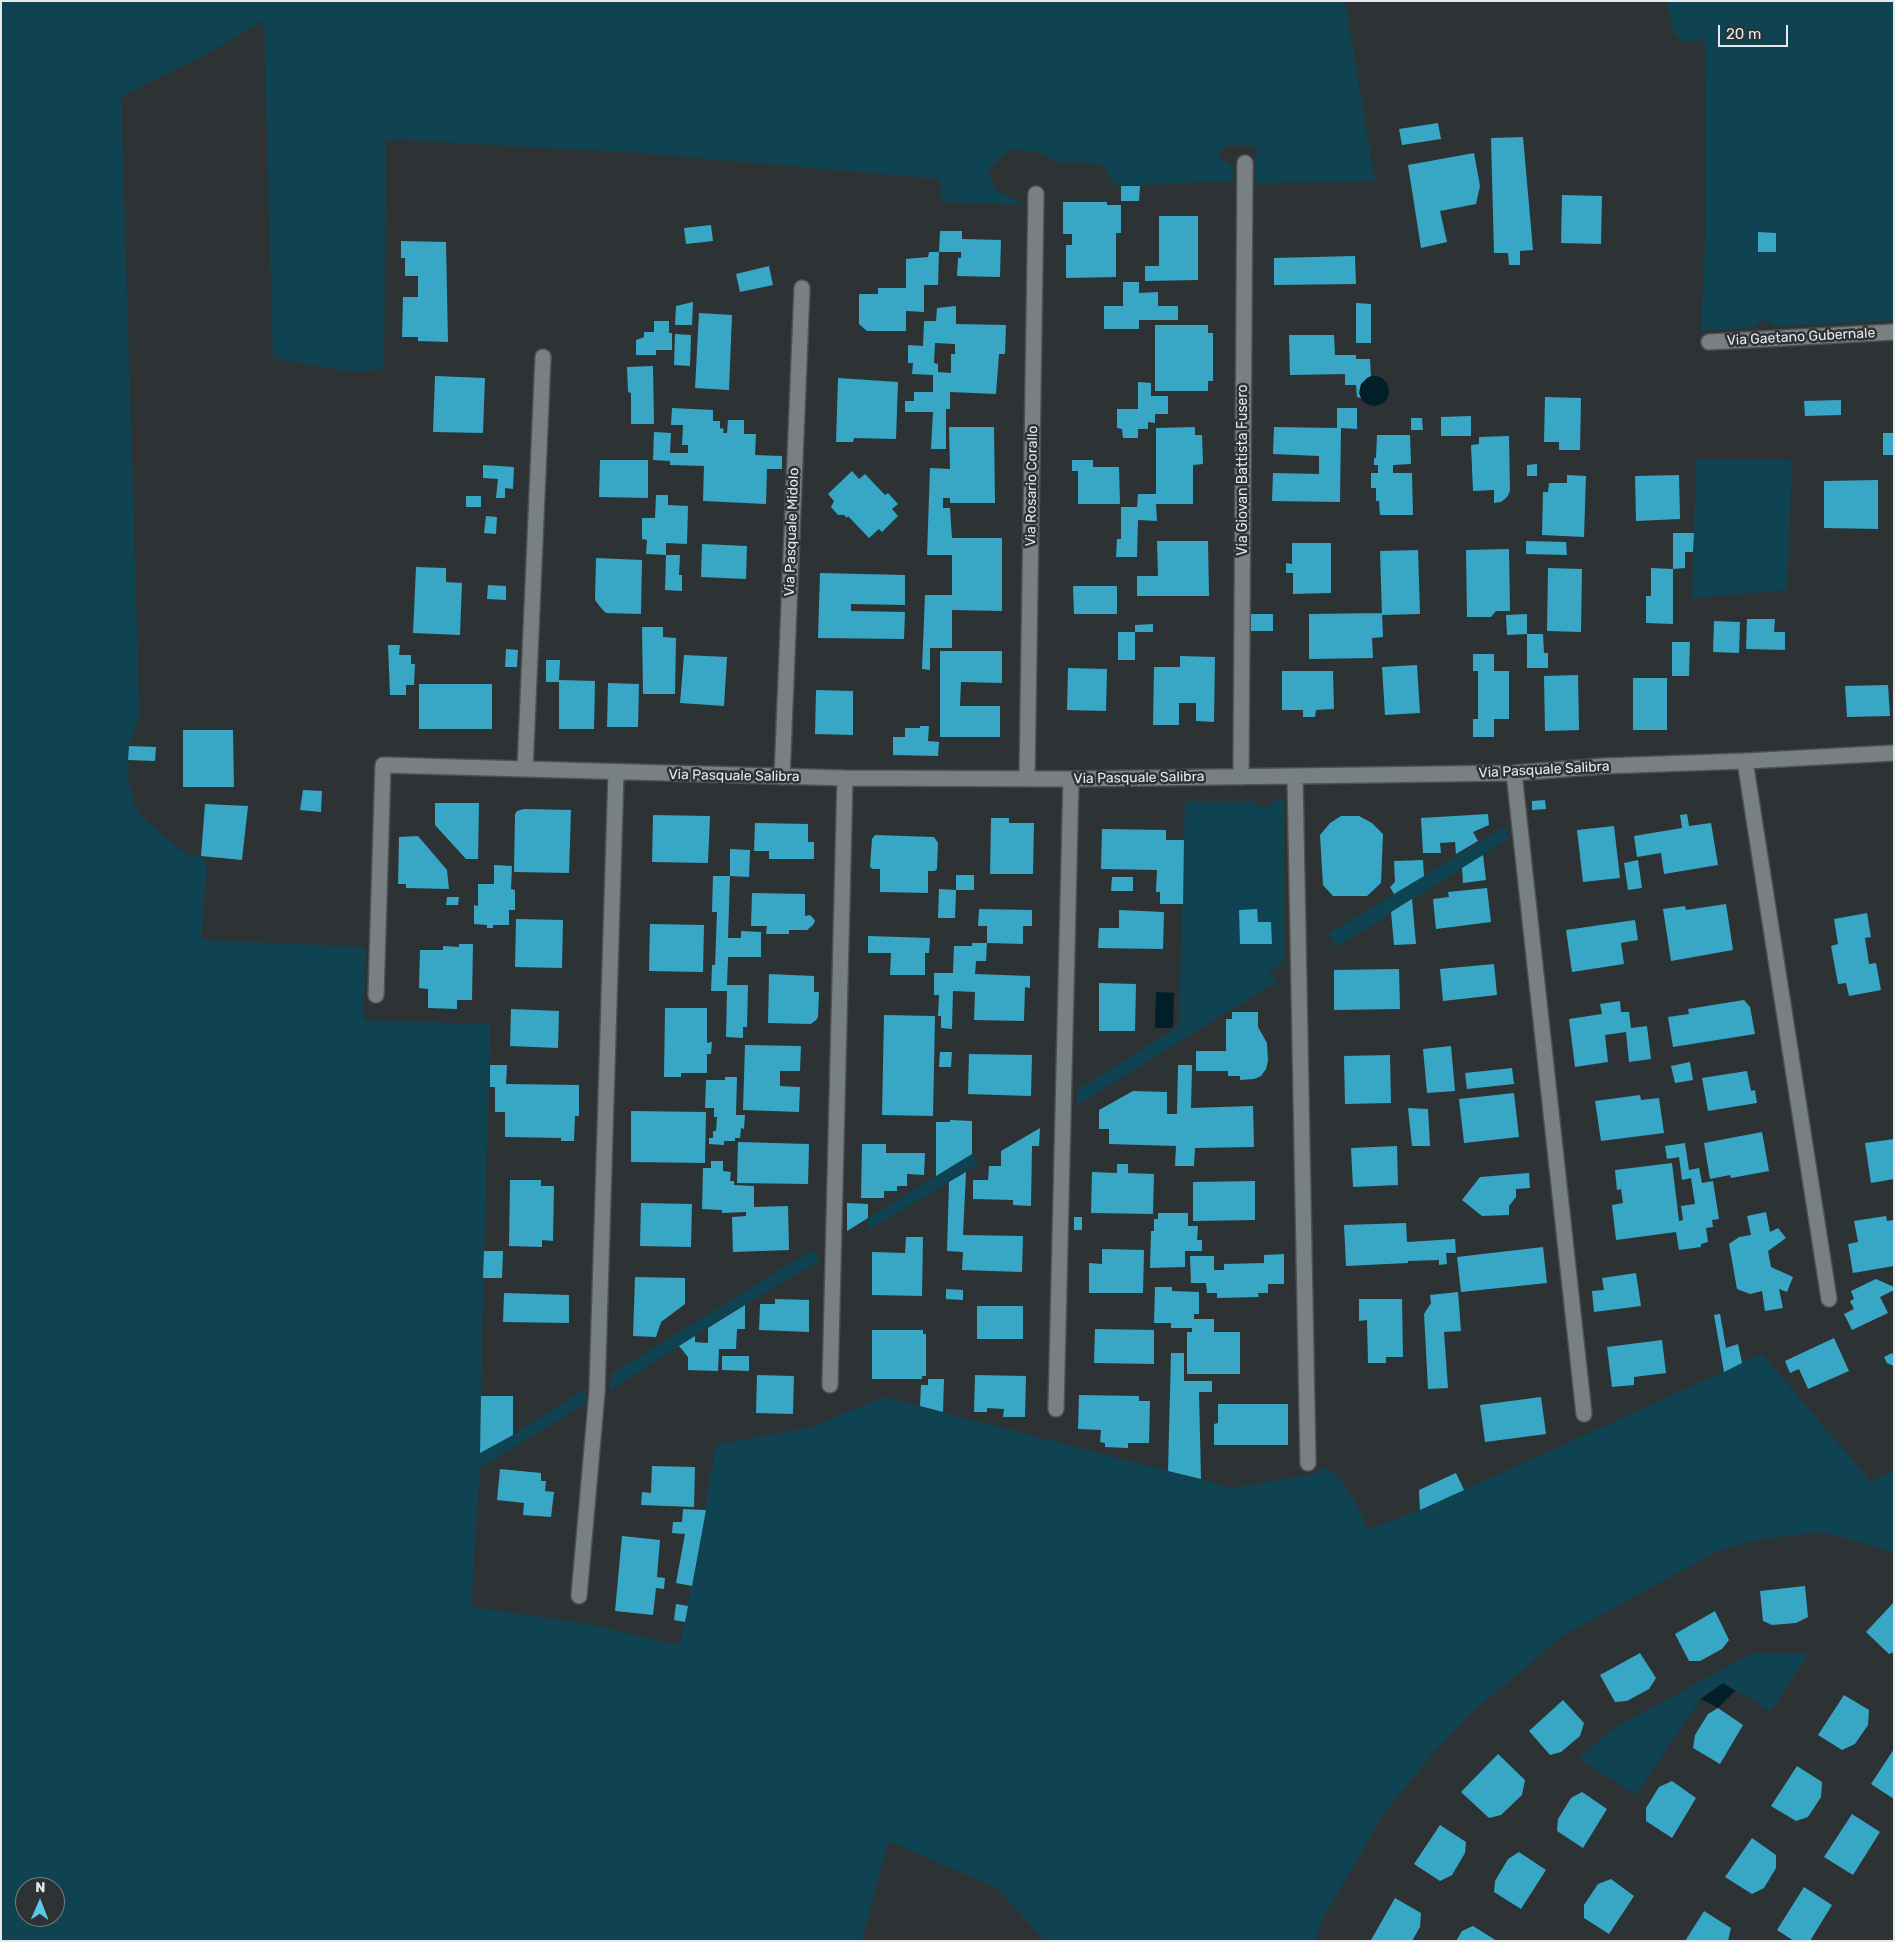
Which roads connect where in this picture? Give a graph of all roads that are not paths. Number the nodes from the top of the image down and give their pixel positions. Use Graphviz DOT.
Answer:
graph roads {
  1 [pos="1245,164"];
  2 [pos="1036,194"];
  3 [pos="802,288"];
  4 [pos="1894,332"];
  5 [pos="1709,342"];
  6 [pos="543,357"];
  7 [pos="1894,753"];
  8 [pos="1745,761"];
  9 [pos="525,769"];
  10 [pos="616,773"];
  11 [pos="1514,773"];
  12 [pos="1294,776"];
  13 [pos="782,777"];
  14 [pos="1241,777"];
  15 [pos="845,778"];
  16 [pos="1027,779"];
  17 [pos="1071,779"];
  18 [pos="376,995"];
  19 [pos="1830,1299"];
  20 [pos="830,1385"];
  21 [pos="1056,1409"];
  22 [pos="1584,1414"];
  23 [pos="1308,1463"];
  24 [pos="579,1596"];
  1 -- 14 [label="street, Via Giovan Battista Fusero"];
  2 -- 16 [label="street, Via Rosario Corallo"];
  3 -- 13 [label="street, Via Pasquale Midolo"];
  4 -- 5 [label="street, Via Gaetano Gubernale"];
  6 -- 9 [label="street"];
  7 -- 8 [label="street, Via Pasquale Salibra"];
  8 -- 11 [label="street, Via Pasquale Salibra"];
  8 -- 19 [label="street"];
  9 -- 10 [label="street, Via Pasquale Salibra"];
  9 -- 18 [label="street, Via Pasquale Salibra"];
  10 -- 13 [label="street, Via Pasquale Salibra"];
  10 -- 24 [label="street"];
  11 -- 12 [label="street, Via Pasquale Salibra"];
  11 -- 22 [label="street"];
  12 -- 14 [label="street, Via Pasquale Salibra"];
  12 -- 23 [label="street"];
  13 -- 15 [label="street, Via Pasquale Salibra"];
  14 -- 17 [label="street, Via Pasquale Salibra"];
  15 -- 16 [label="street, Via Pasquale Salibra"];
  15 -- 20 [label="street"];
  16 -- 17 [label="street, Via Pasquale Salibra"];
  17 -- 21 [label="street"];
}
